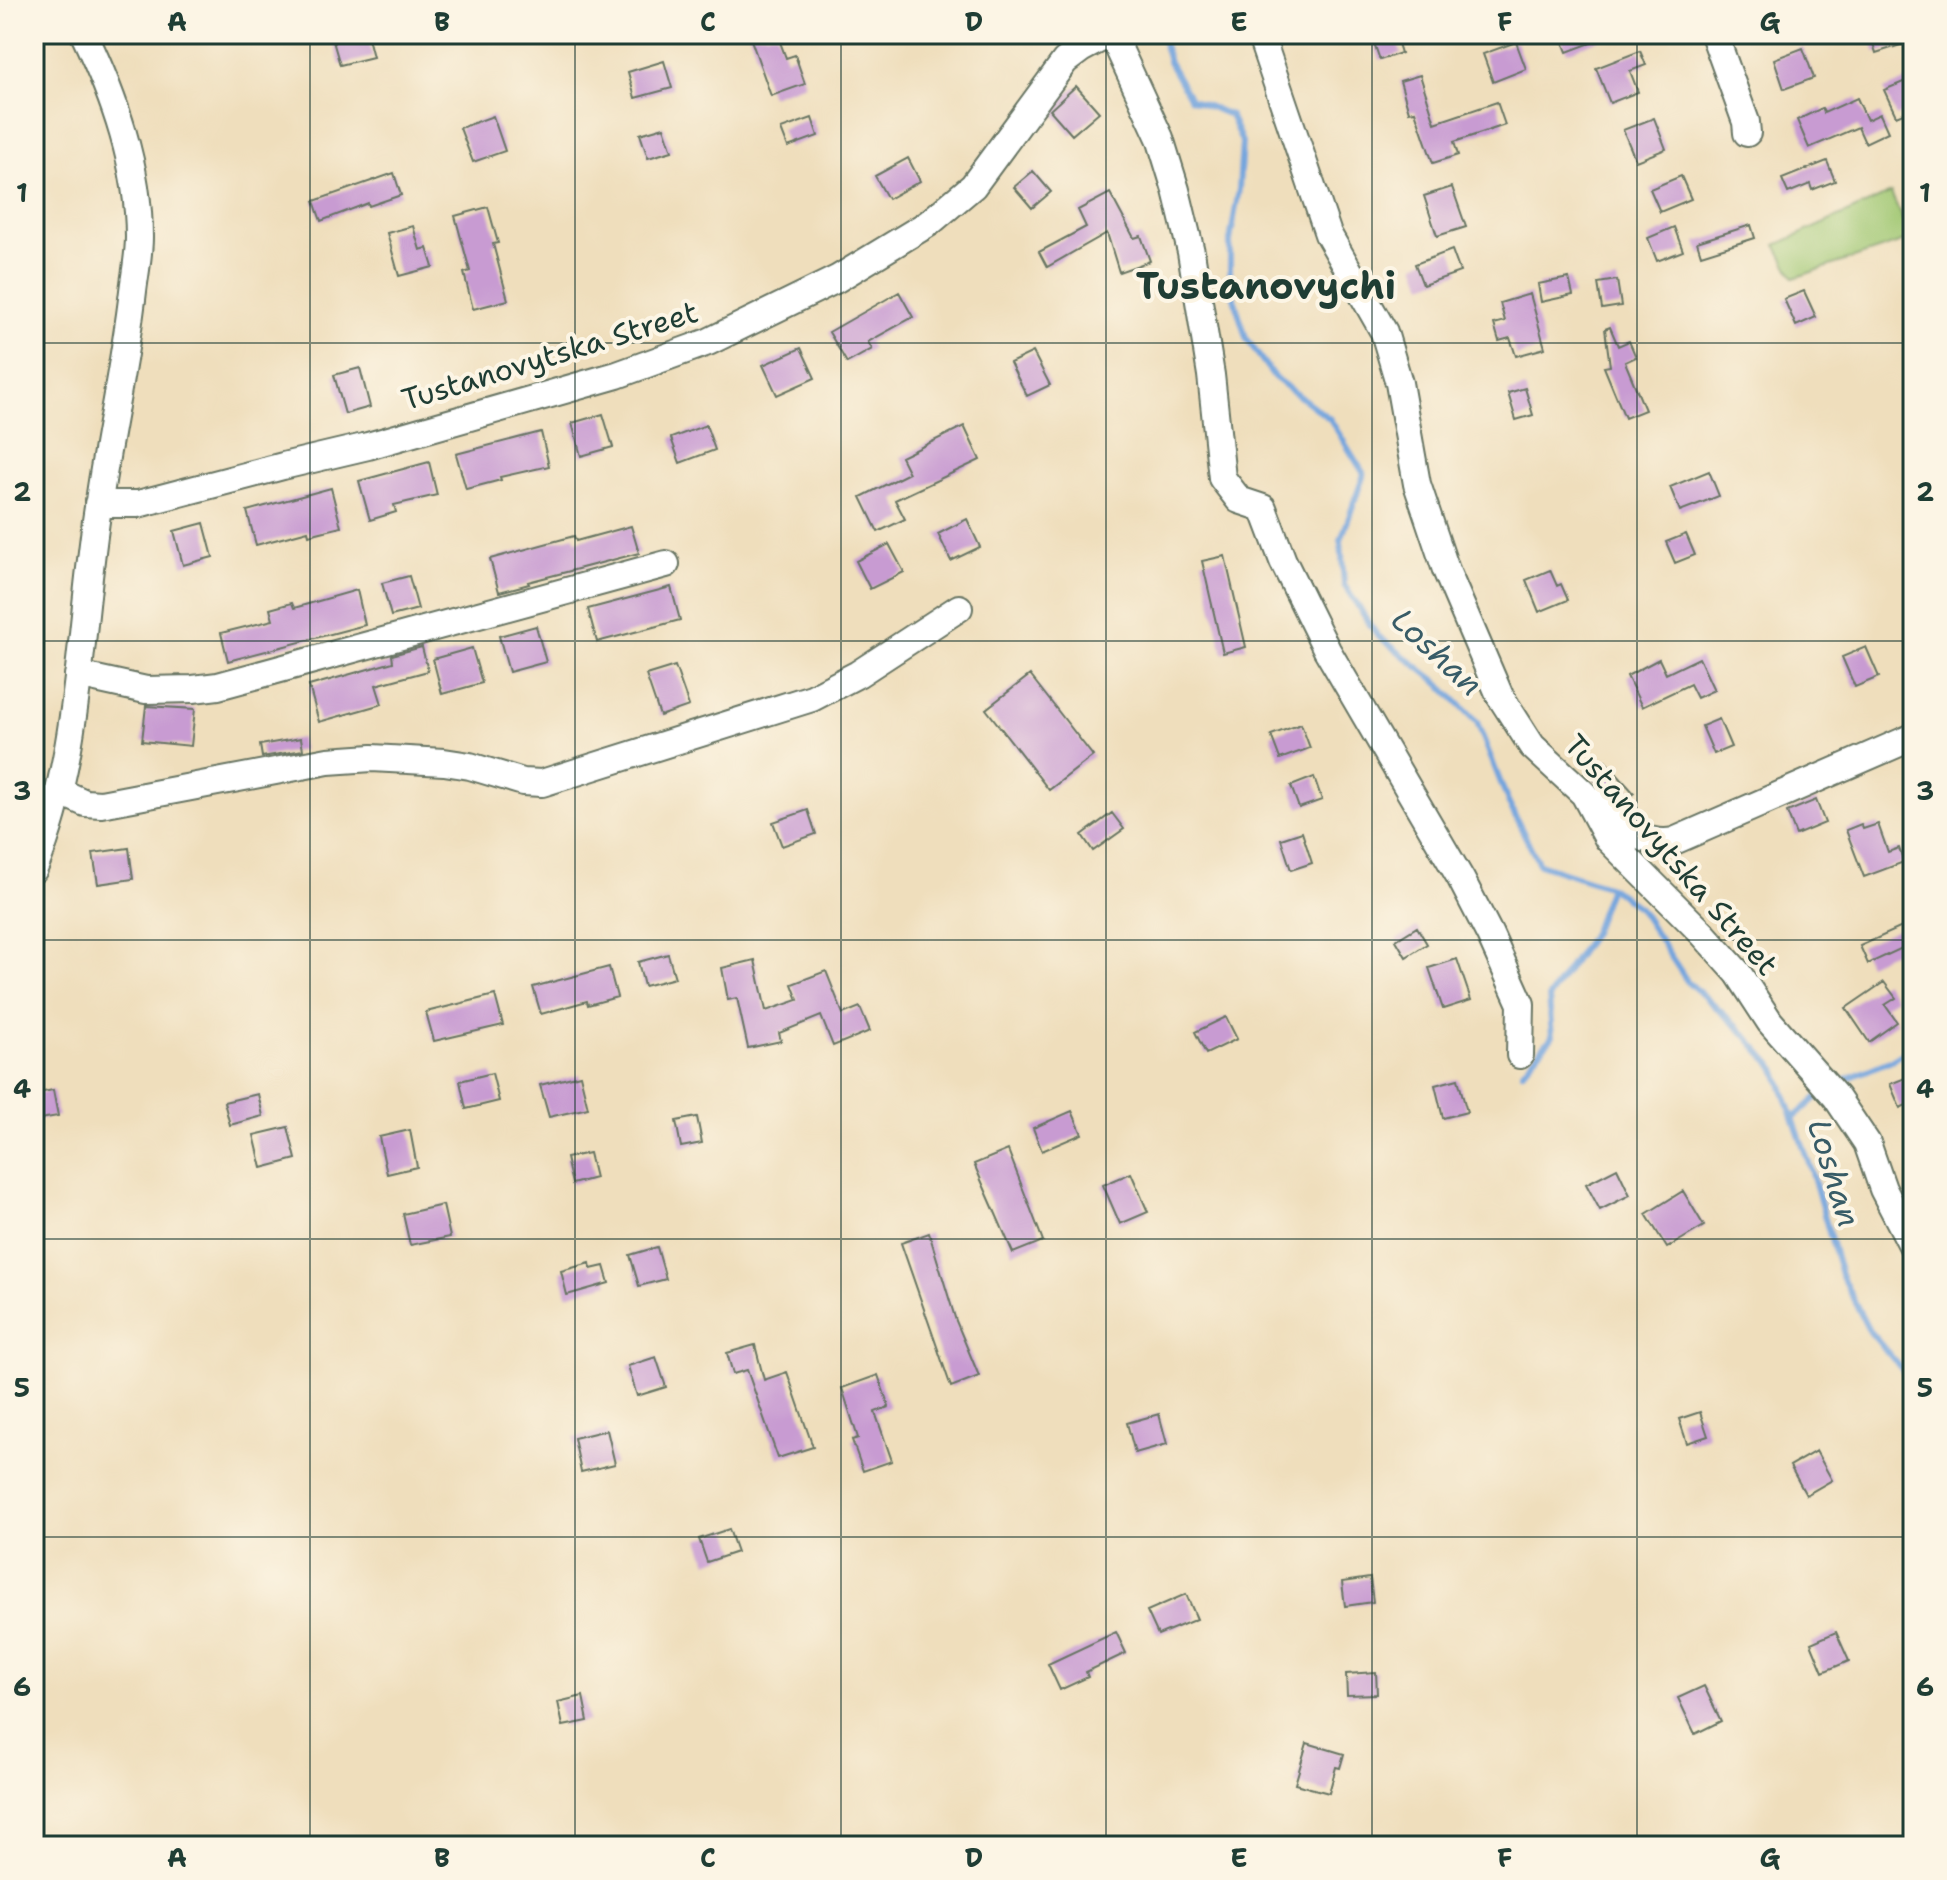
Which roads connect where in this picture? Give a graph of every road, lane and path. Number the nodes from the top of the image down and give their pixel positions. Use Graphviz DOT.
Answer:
graph roads {
  1 [pos="84,34"];
  2 [pos="1110,34"];
  3 [pos="1260,34"];
  4 [pos="1714,34"];
  5 [pos="1747,133"];
  6 [pos="98,504"];
  7 [pos="666,564"];
  8 [pos="959,608"];
  9 [pos="78,675"];
  10 [pos="1913,737"];
  11 [pos="59,791"];
  12 [pos="1584,794"];
  13 [pos="34,869"];
  14 [pos="1520,1055"];
  15 [pos="1910,1233"];
  1 -- 6 [label="street"];
  2 -- 6 [label="street, Tustanovytska Street"];
  2 -- 14 [label="street, Tustanovytska Street"];
  3 -- 12 [label="street, Tustanovytska Street"];
  4 -- 5 [label="street"];
  6 -- 9 [label="street"];
  7 -- 9 [label="street"];
  8 -- 11 [label="street"];
  9 -- 11 [label="street"];
  10 -- 12 [label="street"];
  11 -- 13 [label="street"];
  12 -- 15 [label="street, Tustanovytska Street"];
}
